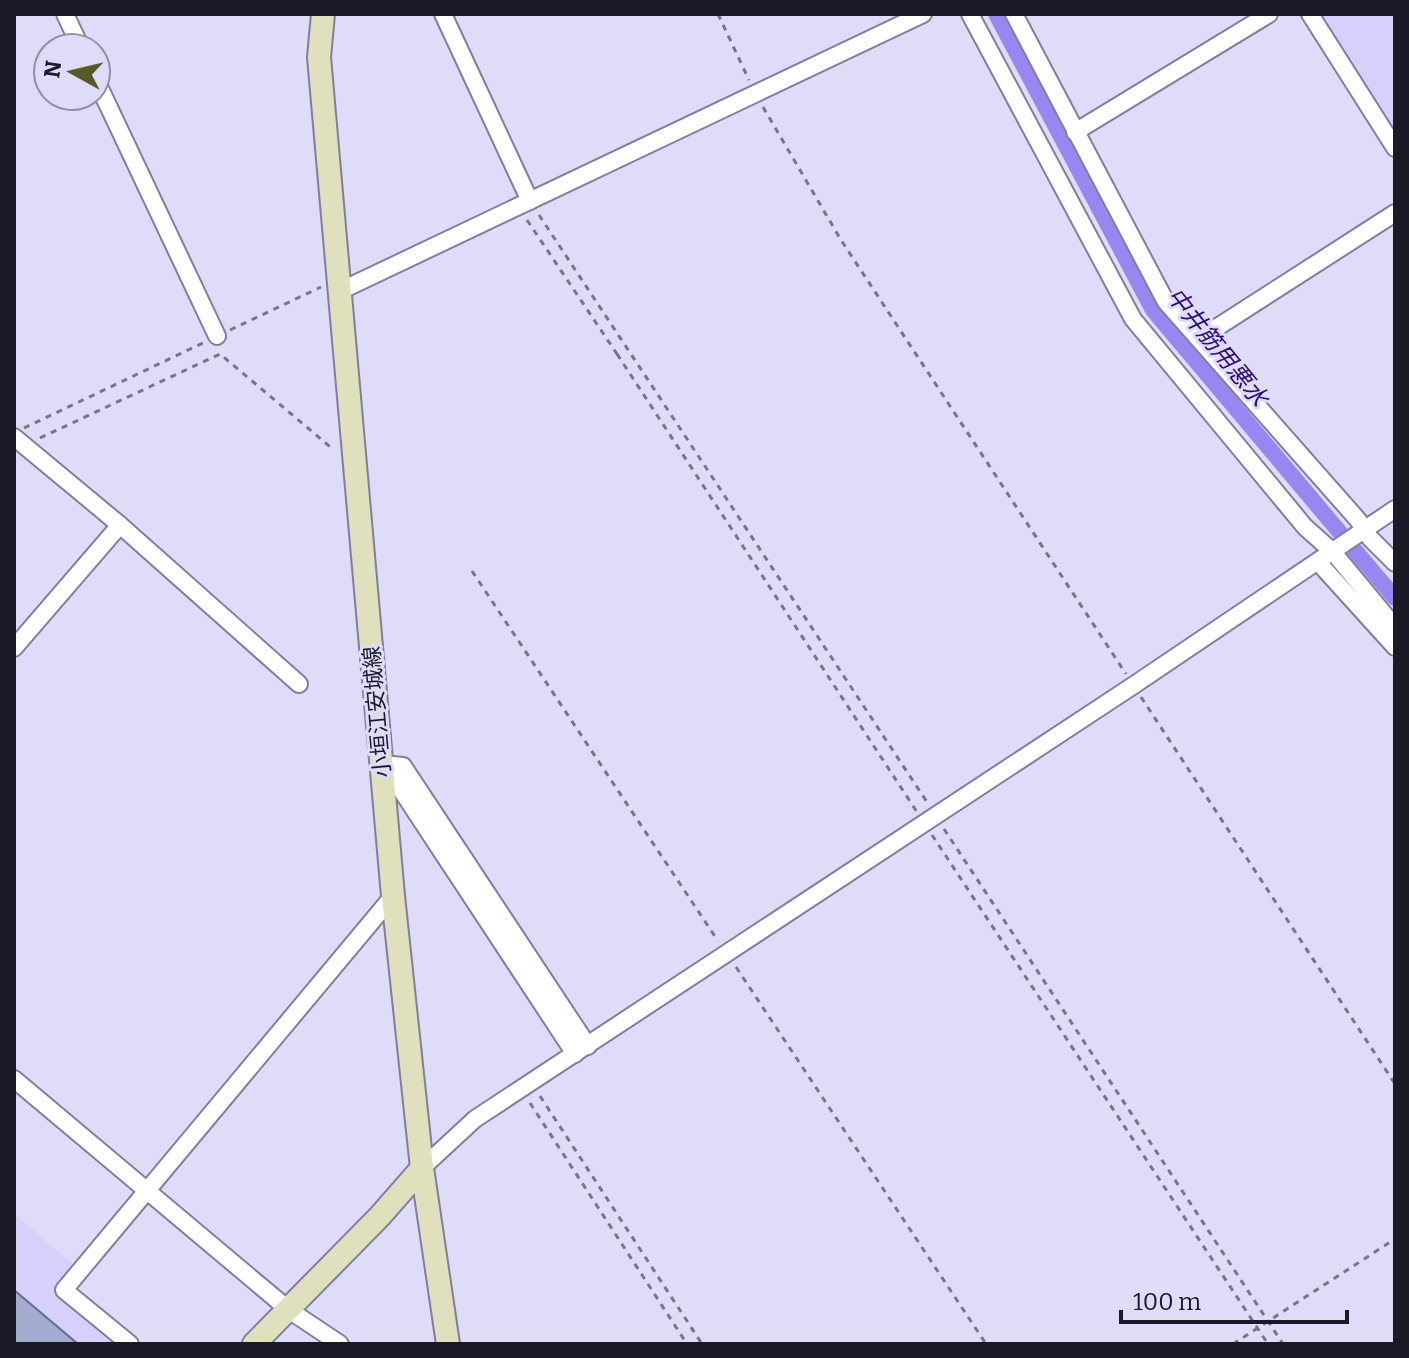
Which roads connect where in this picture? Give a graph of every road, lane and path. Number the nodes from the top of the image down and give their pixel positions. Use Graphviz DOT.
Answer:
graph roads {
  1 [pos="323,14"];
  2 [pos="443,14"];
  3 [pos="718,14"];
  4 [pos="923,14"];
  5 [pos="970,14"];
  6 [pos="1014,14"];
  7 [pos="1269,14"];
  8 [pos="1310,14"];
  9 [pos="755,93"];
  10 [pos="111,112"];
  11 [pos="1075,132"];
  12 [pos="1395,148"];
  13 [pos="524,204"];
  14 [pos="1395,213"];
  15 [pos="1395,226"];
  16 [pos="1297,276"];
  17 [pos="339,285"];
  18 [pos="217,336"];
  19 [pos="1199,339"];
  20 [pos="18,438"];
  21 [pos="333,449"];
  22 [pos="1395,509"];
  23 [pos="120,525"];
  24 [pos="1359,532"];
  25 [pos="1335,551"];
  26 [pos="1318,562"];
  27 [pos="1395,563"];
  28 [pos="1395,627"];
  29 [pos="1395,647"];
  30 [pos="14,648"];
  31 [pos="299,684"];
  32 [pos="1134,685"];
  33 [pos="382,764"];
  34 [pos="930,819"];
  35 [pos="393,896"];
  36 [pos="581,1050"];
  37 [pos="14,1079"];
  38 [pos="1395,1084"];
  39 [pos="526,1086"];
  40 [pos="422,1168"];
  41 [pos="147,1189"];
  42 [pos="1395,1239"];
  43 [pos="289,1310"];
  44 [pos="1268,1321"];
  45 [pos="1257,1328"];
  46 [pos="130,1344"];
  47 [pos="254,1344"];
  48 [pos="340,1344"];
  49 [pos="448,1344"];
  50 [pos="687,1344"];
  51 [pos="702,1344"];
  52 [pos="1233,1344"];
  53 [pos="1268,1344"];
  54 [pos="1283,1344"];
  1 -- 17 [label="main road, 小垣江安城線"];
  2 -- 13 [label="street"];
  3 -- 9 [label="path"];
  4 -- 9 [label="street"];
  5 -- 25 [label="street"];
  6 -- 11 [label="street"];
  7 -- 11 [label="street"];
  8 -- 12 [label="street"];
  9 -- 13 [label="street"];
  9 -- 32 [label="path"];
  10 -- 18 [label="street"];
  11 -- 19 [label="street"];
  13 -- 17 [label="street"];
  13 -- 34 [label="path"];
  13 -- 34 [label="path"];
  14 -- 16 [label="street"];
  15 -- 16 [label="street"];
  16 -- 19 [label="street"];
  17 -- 18 [label="path"];
  17 -- 33 [label="main road, 小垣江安城線"];
  18 -- 20 [label="path"];
  19 -- 24 [label="street"];
  20 -- 21 [label="path"];
  20 -- 23 [label="street"];
  22 -- 24 [label="street"];
  23 -- 30 [label="street"];
  23 -- 31 [label="street"];
  24 -- 25 [label="street"];
  24 -- 27 [label="street"];
  25 -- 26 [label="street"];
  25 -- 28 [label="street"];
  26 -- 29 [label="street"];
  26 -- 32 [label="street"];
  32 -- 34 [label="street"];
  32 -- 38 [label="path"];
  33 -- 35 [label="main road, 小垣江安城線"];
  33 -- 36 [label="street"];
  34 -- 36 [label="street"];
  34 -- 44 [label="path"];
  34 -- 45 [label="path"];
  35 -- 40 [label="main road, 小垣江安城線"];
  35 -- 41 [label="street"];
  36 -- 39 [label="street"];
  37 -- 41 [label="street"];
  39 -- 40 [label="street"];
  39 -- 50 [label="path"];
  39 -- 51 [label="path"];
  40 -- 43 [label="main road"];
  40 -- 49 [label="main road, 小垣江安城線"];
  41 -- 43 [label="street"];
  41 -- 46 [label="street"];
  42 -- 44 [label="path"];
  43 -- 47 [label="main road"];
  43 -- 48 [label="street"];
  44 -- 45 [label="path"];
  44 -- 54 [label="path"];
  45 -- 52 [label="path"];
  45 -- 53 [label="path"];
}
